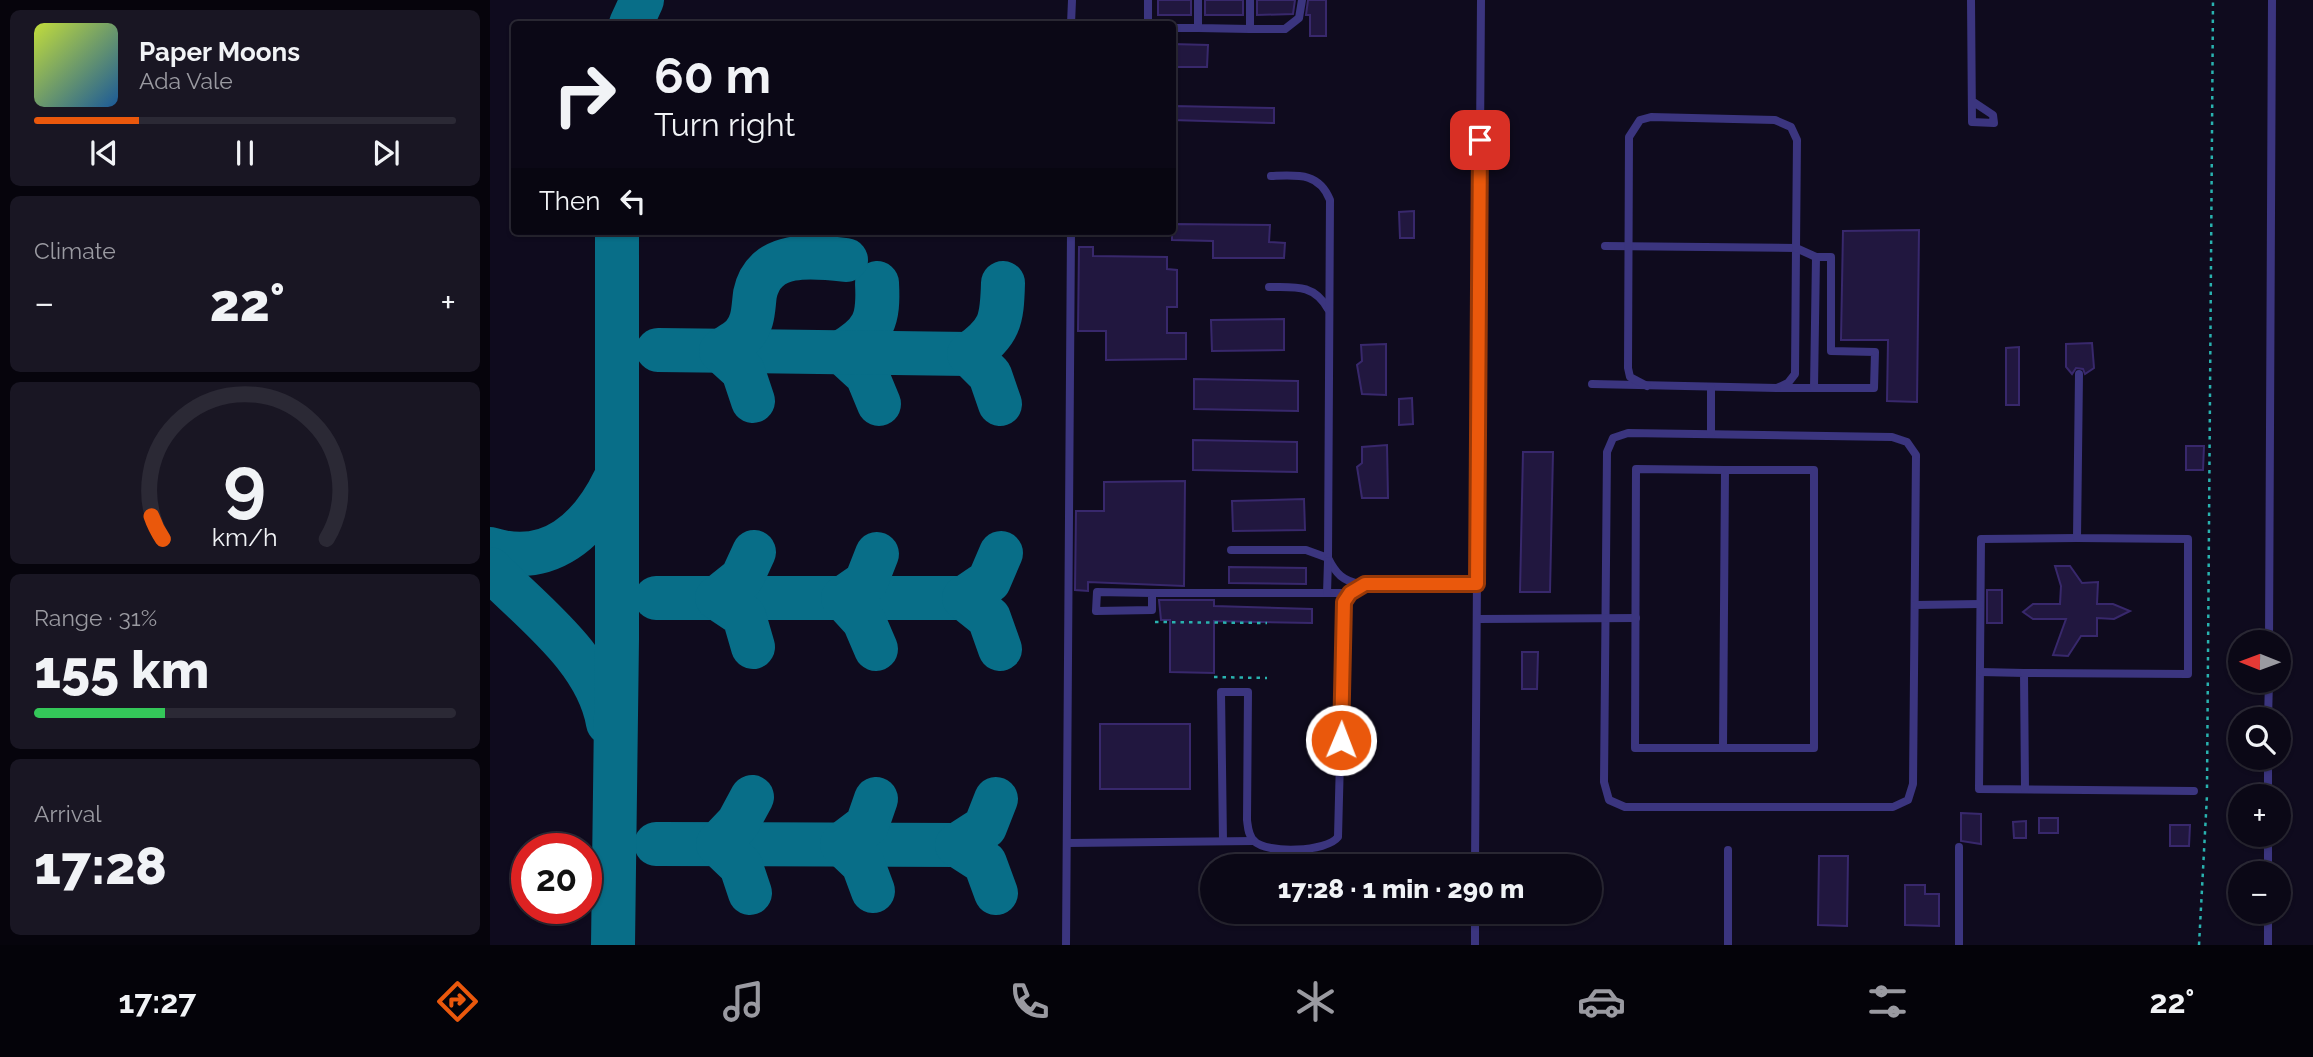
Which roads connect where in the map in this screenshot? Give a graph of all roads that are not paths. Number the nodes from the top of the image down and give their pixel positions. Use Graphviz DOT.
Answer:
graph roads {
  1 [pos="1072,0"];
  2 [pos="1147,0"];
  3 [pos="1198,0"];
  4 [pos="1250,0"];
  5 [pos="1302,0"];
  6 [pos="1481,0"];
  7 [pos="1971,0"];
  8 [pos="2272,0"];
  9 [pos="1072,21"];
  10 [pos="1147,21"];
  11 [pos="1176,28"];
  12 [pos="1198,28"];
  13 [pos="1250,29"];
  14 [pos="1972,101"];
  15 [pos="1271,176"];
  16 [pos="1070,235"];
  17 [pos="1629,245"];
  18 [pos="1605,246"];
  19 [pos="1796,248"];
  20 [pos="1816,257"];
  21 [pos="1269,287"];
  22 [pos="1330,312"];
  23 [pos="2079,374"];
  24 [pos="1592,384"];
  25 [pos="1647,386"];
  26 [pos="1711,387"];
  27 [pos="1777,388"];
  28 [pos="1814,388"];
  29 [pos="1710,434"];
  30 [pos="1725,470"];
  31 [pos="2077,538"];
  32 [pos="1231,550"];
  33 [pos="1328,558"];
  34 [pos="1365,584"];
  35 [pos="1477,584"];
  36 [pos="1152,593"];
  37 [pos="1327,593"];
  38 [pos="1350,593"];
  39 [pos="1980,604"];
  40 [pos="1914,605"];
  41 [pos="1605,618"];
  42 [pos="1636,618"];
  43 [pos="1477,619"];
  44 [pos="2269,630"];
  45 [pos="1981,672"];
  46 [pos="2024,673"];
  47 [pos="1723,748"];
  48 [pos="2025,789"];
  49 [pos="2194,791"];
  50 [pos="1223,841"];
  51 [pos="1254,841"];
  52 [pos="1068,843"];
  53 [pos="1959,847"];
  54 [pos="1728,850"];
  55 [pos="1475,854"];
  56 [pos="1475,924"];
  57 [pos="2268,924"];
  58 [pos="1066,945"];
  59 [pos="1475,945"];
  60 [pos="1728,945"];
  61 [pos="1959,945"];
  62 [pos="2268,945"];
  1 -- 9 [label="lane"];
  2 -- 10 [label="lane"];
  3 -- 12 [label="lane"];
  4 -- 13 [label="lane"];
  5 -- 13 [label="lane"];
  6 -- 35 [label="lane"];
  7 -- 14 [label="lane"];
  8 -- 44 [label="lane"];
  11 -- 12 [label="lane"];
  12 -- 13 [label="lane"];
  15 -- 22 [label="lane"];
  16 -- 52 [label="lane"];
  17 -- 18 [label="lane"];
  17 -- 19 [label="lane"];
  17 -- 19 [label="lane"];
  17 -- 25 [label="lane"];
  19 -- 20 [label="lane"];
  19 -- 27 [label="lane"];
  20 -- 28 [label="lane"];
  20 -- 28 [label="lane"];
  21 -- 22 [label="lane"];
  22 -- 33 [label="lane"];
  23 -- 31 [label="lane"];
  24 -- 25 [label="lane"];
  25 -- 26 [label="lane"];
  26 -- 27 [label="lane"];
  26 -- 29 [label="lane"];
  27 -- 28 [label="lane"];
  29 -- 40 [label="lane"];
  29 -- 41 [label="lane"];
  30 -- 42 [label="lane"];
  30 -- 47 [label="lane"];
  30 -- 47 [label="lane"];
  31 -- 39 [label="lane"];
  31 -- 46 [label="lane"];
  32 -- 33 [label="lane"];
  33 -- 34 [label="lane"];
  33 -- 37 [label="lane"];
  34 -- 35 [label="lane"];
  34 -- 38 [label="lane"];
  35 -- 43 [label="lane"];
  36 -- 36 [label="lane"];
  36 -- 37 [label="lane"];
  37 -- 38 [label="lane"];
  38 -- 51 [label="lane"];
  39 -- 40 [label="lane"];
  39 -- 45 [label="lane"];
  40 -- 41 [label="lane"];
  41 -- 42 [label="lane"];
  41 -- 43 [label="lane"];
  42 -- 47 [label="lane"];
  43 -- 55 [label="lane"];
  45 -- 46 [label="lane"];
  45 -- 48 [label="lane"];
  46 -- 48 [label="lane"];
  48 -- 49 [label="lane"];
  50 -- 51 [label="lane"];
  50 -- 51 [label="lane"];
  50 -- 52 [label="lane"];
  52 -- 58 [label="lane"];
  53 -- 61 [label="lane"];
  54 -- 60 [label="lane"];
  56 -- 59 [label="lane"];
  57 -- 62 [label="lane"];
}
